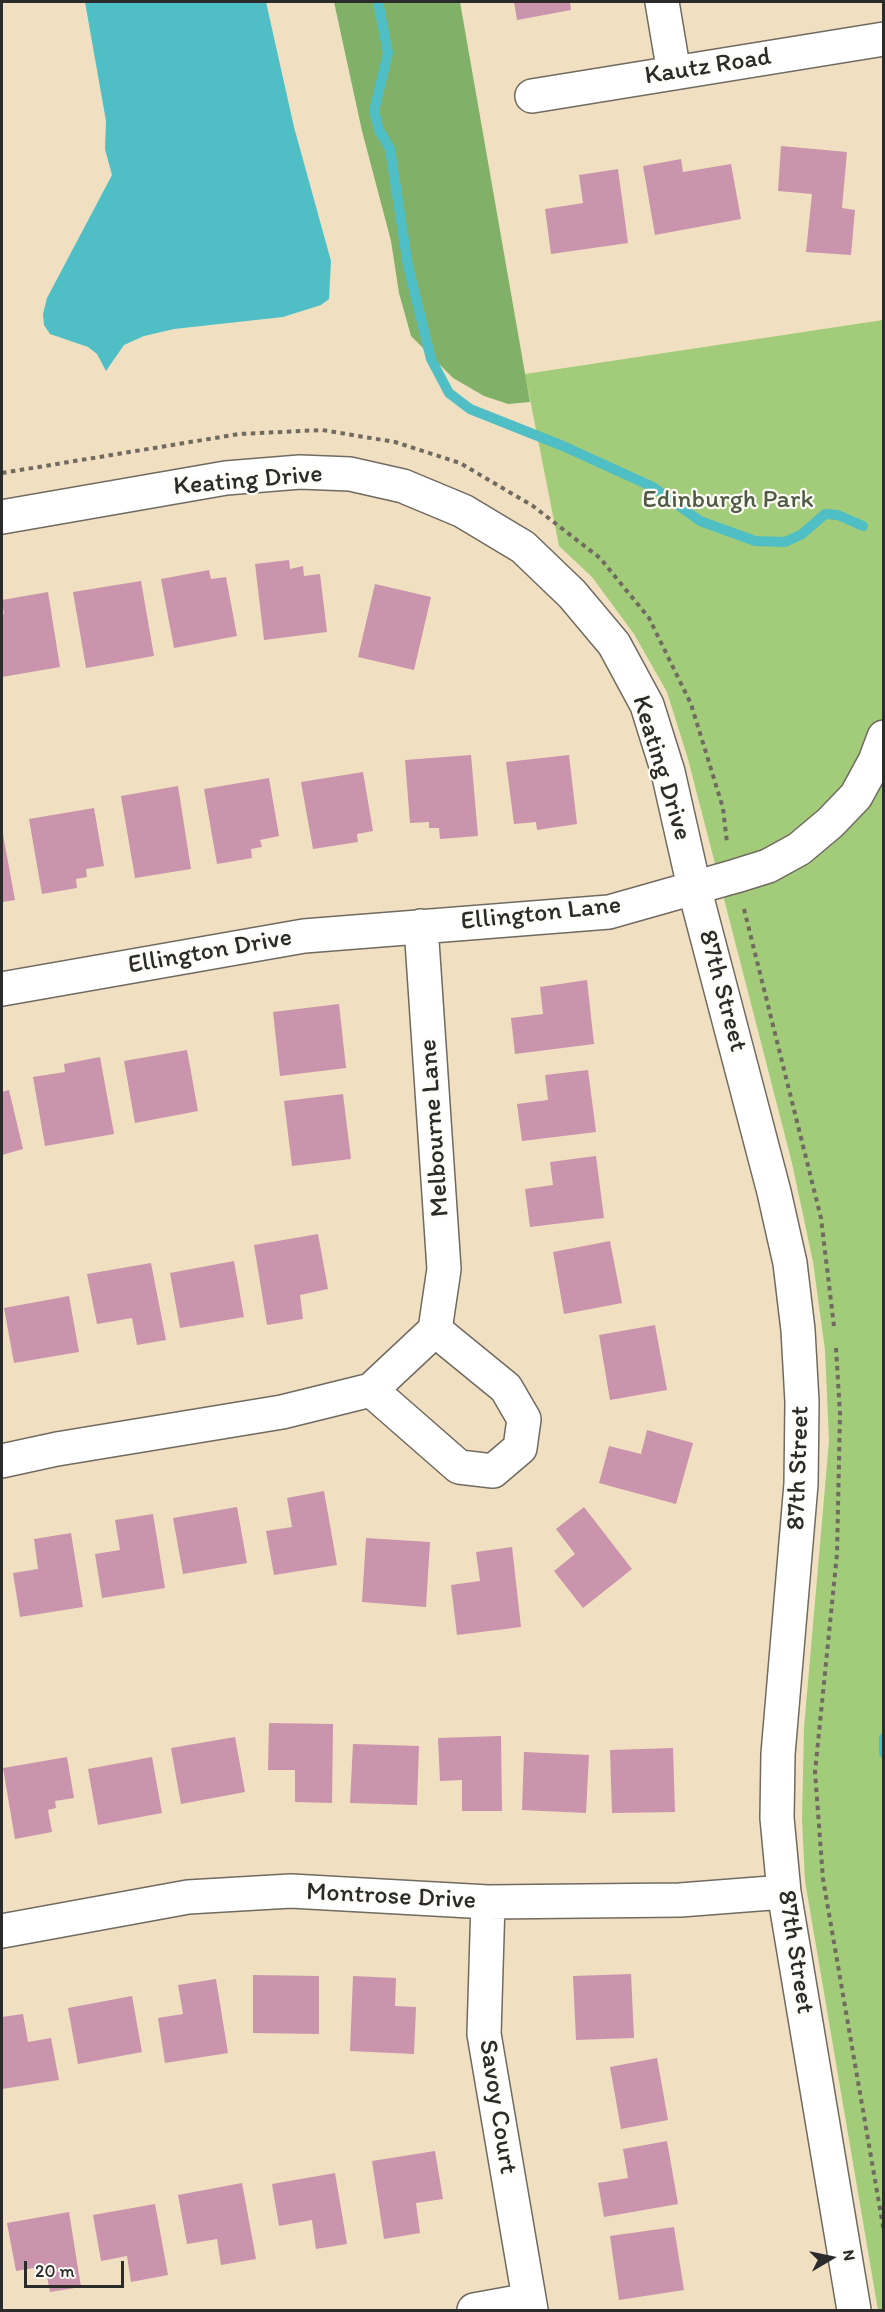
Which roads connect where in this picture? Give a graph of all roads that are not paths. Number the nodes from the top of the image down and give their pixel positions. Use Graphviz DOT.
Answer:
graph roads {
  1 [pos="662,2"];
  2 [pos="884,39"];
  3 [pos="674,73"];
  4 [pos="532,96"];
  5 [pos="2,517"];
  6 [pos="884,737"];
  7 [pos="694,887"];
  8 [pos="421,926"];
  9 [pos="2,989"];
  10 [pos="435,1330"];
  11 [pos="371,1390"];
  12 [pos="2,1461"];
  13 [pos="784,1892"];
  14 [pos="488,1902"];
  15 [pos="2,1930"];
  16 [pos="530,2305"];
  17 [pos="474,2310"];
  18 [pos="854,2310"];
  1 -- 3 [label="street"];
  2 -- 3 [label="street, Kautz Road"];
  3 -- 4 [label="street, Kautz Road"];
  5 -- 7 [label="street, Keating Drive"];
  6 -- 7 [label="street"];
  7 -- 8 [label="street, Ellington Lane"];
  7 -- 13 [label="street, 87th Street"];
  8 -- 9 [label="street, Ellington Drive"];
  8 -- 10 [label="street, Melbourne Lane"];
  10 -- 11 [label="street"];
  10 -- 11 [label="street"];
  11 -- 12 [label="street"];
  13 -- 14 [label="street, Montrose Drive"];
  13 -- 18 [label="street, 87th Street"];
  14 -- 15 [label="street, Montrose Drive"];
  14 -- 16 [label="street, Savoy Court"];
  16 -- 17 [label="street"];
}
